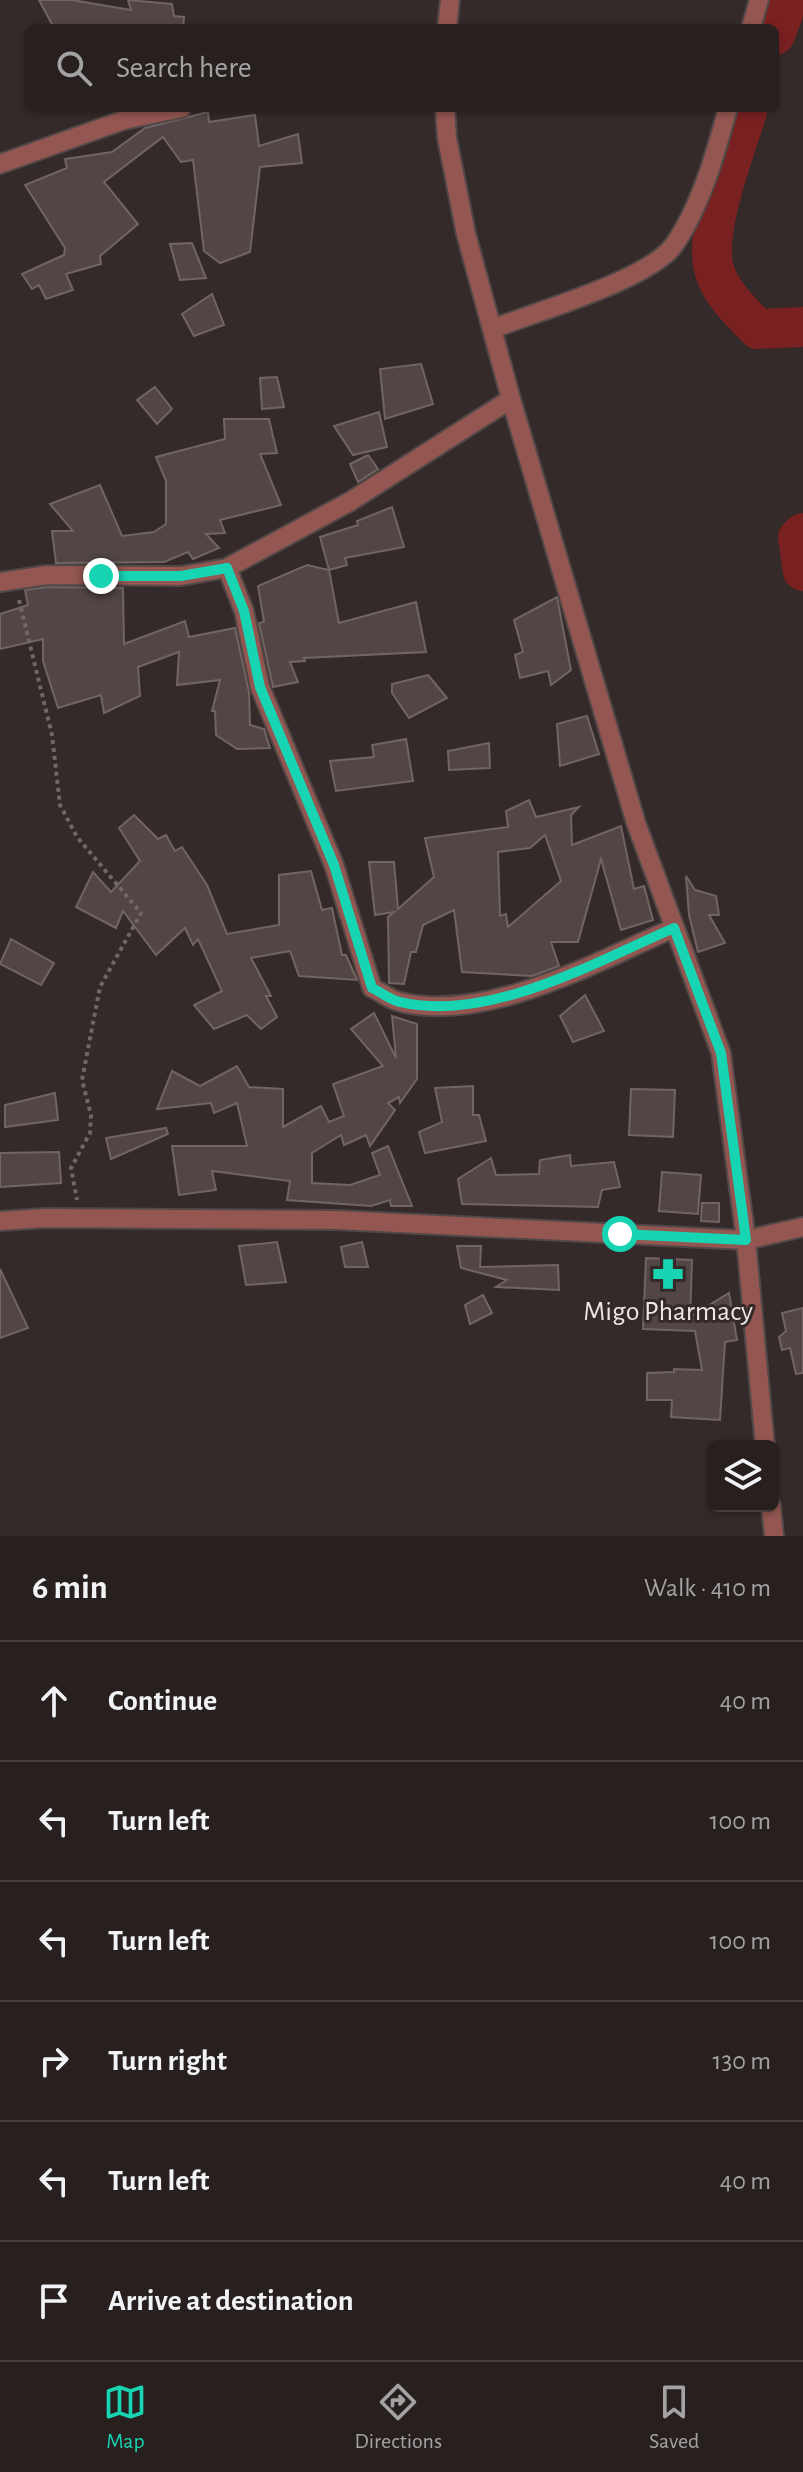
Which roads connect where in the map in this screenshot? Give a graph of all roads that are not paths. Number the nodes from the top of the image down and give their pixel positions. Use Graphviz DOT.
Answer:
graph roads {
  1 [pos="450,0"];
  2 [pos="759,0"];
  3 [pos="447,24"];
  4 [pos="752,24"];
  5 [pos="162,112"];
  6 [pos="445,112"];
  7 [pos="727,112"];
  8 [pos="0,164"];
  9 [pos="492,329"];
  10 [pos="511,399"];
  11 [pos="227,568"];
  12 [pos="7,580"];
  13 [pos="674,928"];
  14 [pos="0,1221"];
  15 [pos="803,1227"];
  16 [pos="746,1240"];
  17 [pos="764,1440"];
  18 [pos="772,1512"];
  19 [pos="774,1536"];
  1 -- 3 [label="street"];
  2 -- 4 [label="street"];
  5 -- 8 [label="street"];
  6 -- 9 [label="street"];
  7 -- 9 [label="street"];
  9 -- 10 [label="street"];
  10 -- 11 [label="street"];
  10 -- 13 [label="street"];
  11 -- 12 [label="street"];
  11 -- 13 [label="street"];
  13 -- 16 [label="street"];
  14 -- 16 [label="street"];
  15 -- 16 [label="street"];
  16 -- 17 [label="street"];
  18 -- 19 [label="street"];
}
